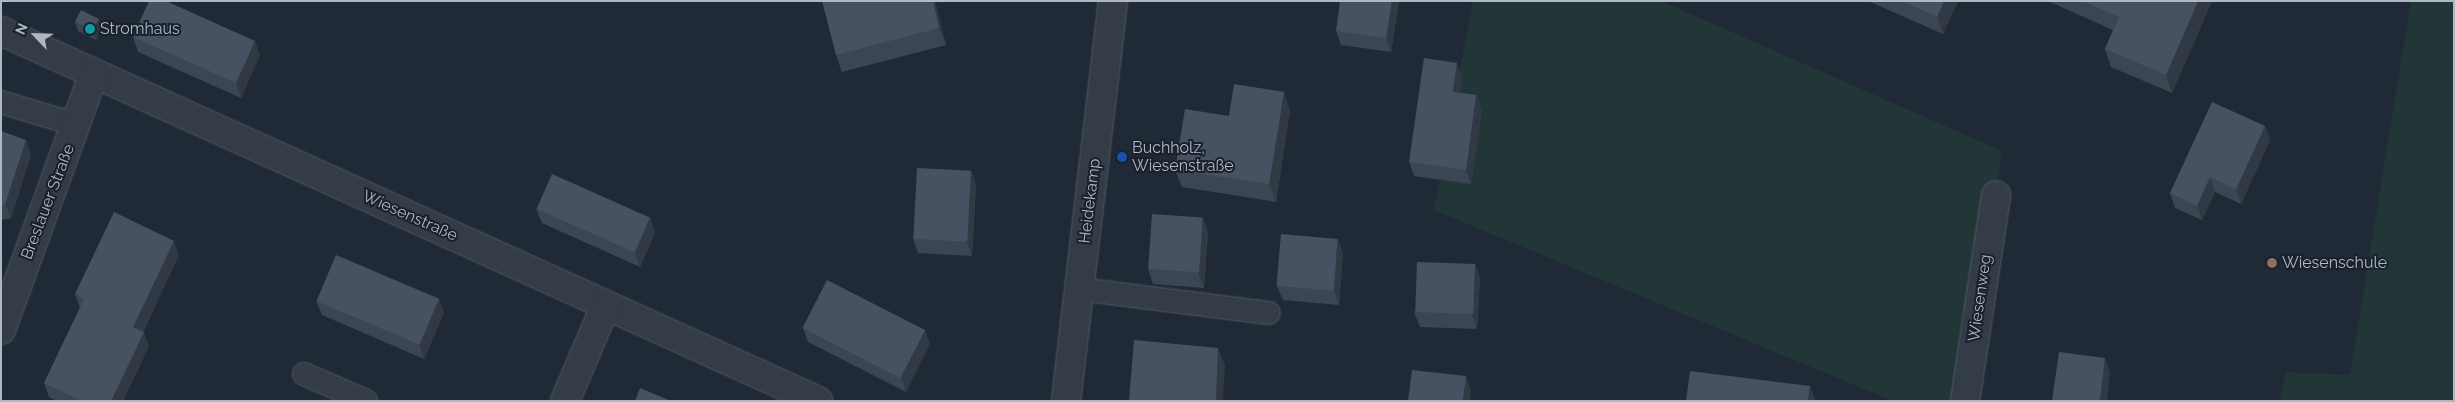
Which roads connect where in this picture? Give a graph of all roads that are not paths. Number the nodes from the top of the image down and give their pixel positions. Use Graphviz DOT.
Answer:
graph roads {
  1 [pos="1113,1"];
  2 [pos="1,31"];
  3 [pos="94,73"];
  4 [pos="1,102"];
  5 [pos="77,125"];
  6 [pos="1996,195"];
  7 [pos="1079,290"];
  8 [pos="606,305"];
  9 [pos="1268,314"];
  10 [pos="1,330"];
  11 [pos="304,374"];
  12 [pos="366,401"];
  13 [pos="565,401"];
  14 [pos="818,401"];
  15 [pos="1066,401"];
  16 [pos="1965,401"];
  1 -- 7 [label="street, Heidekamp"];
  2 -- 3 [label="street, Wiesenstraße"];
  3 -- 5 [label="street, Breslauer Straße"];
  3 -- 8 [label="street, Wiesenstraße"];
  4 -- 5 [label="lane"];
  5 -- 10 [label="street, Breslauer Straße"];
  6 -- 16 [label="street, Wiesenweg"];
  7 -- 9 [label="lane"];
  7 -- 15 [label="street, Heidekamp"];
  8 -- 13 [label="street"];
  8 -- 14 [label="street, Wiesenstraße"];
  11 -- 12 [label="lane"];
}
